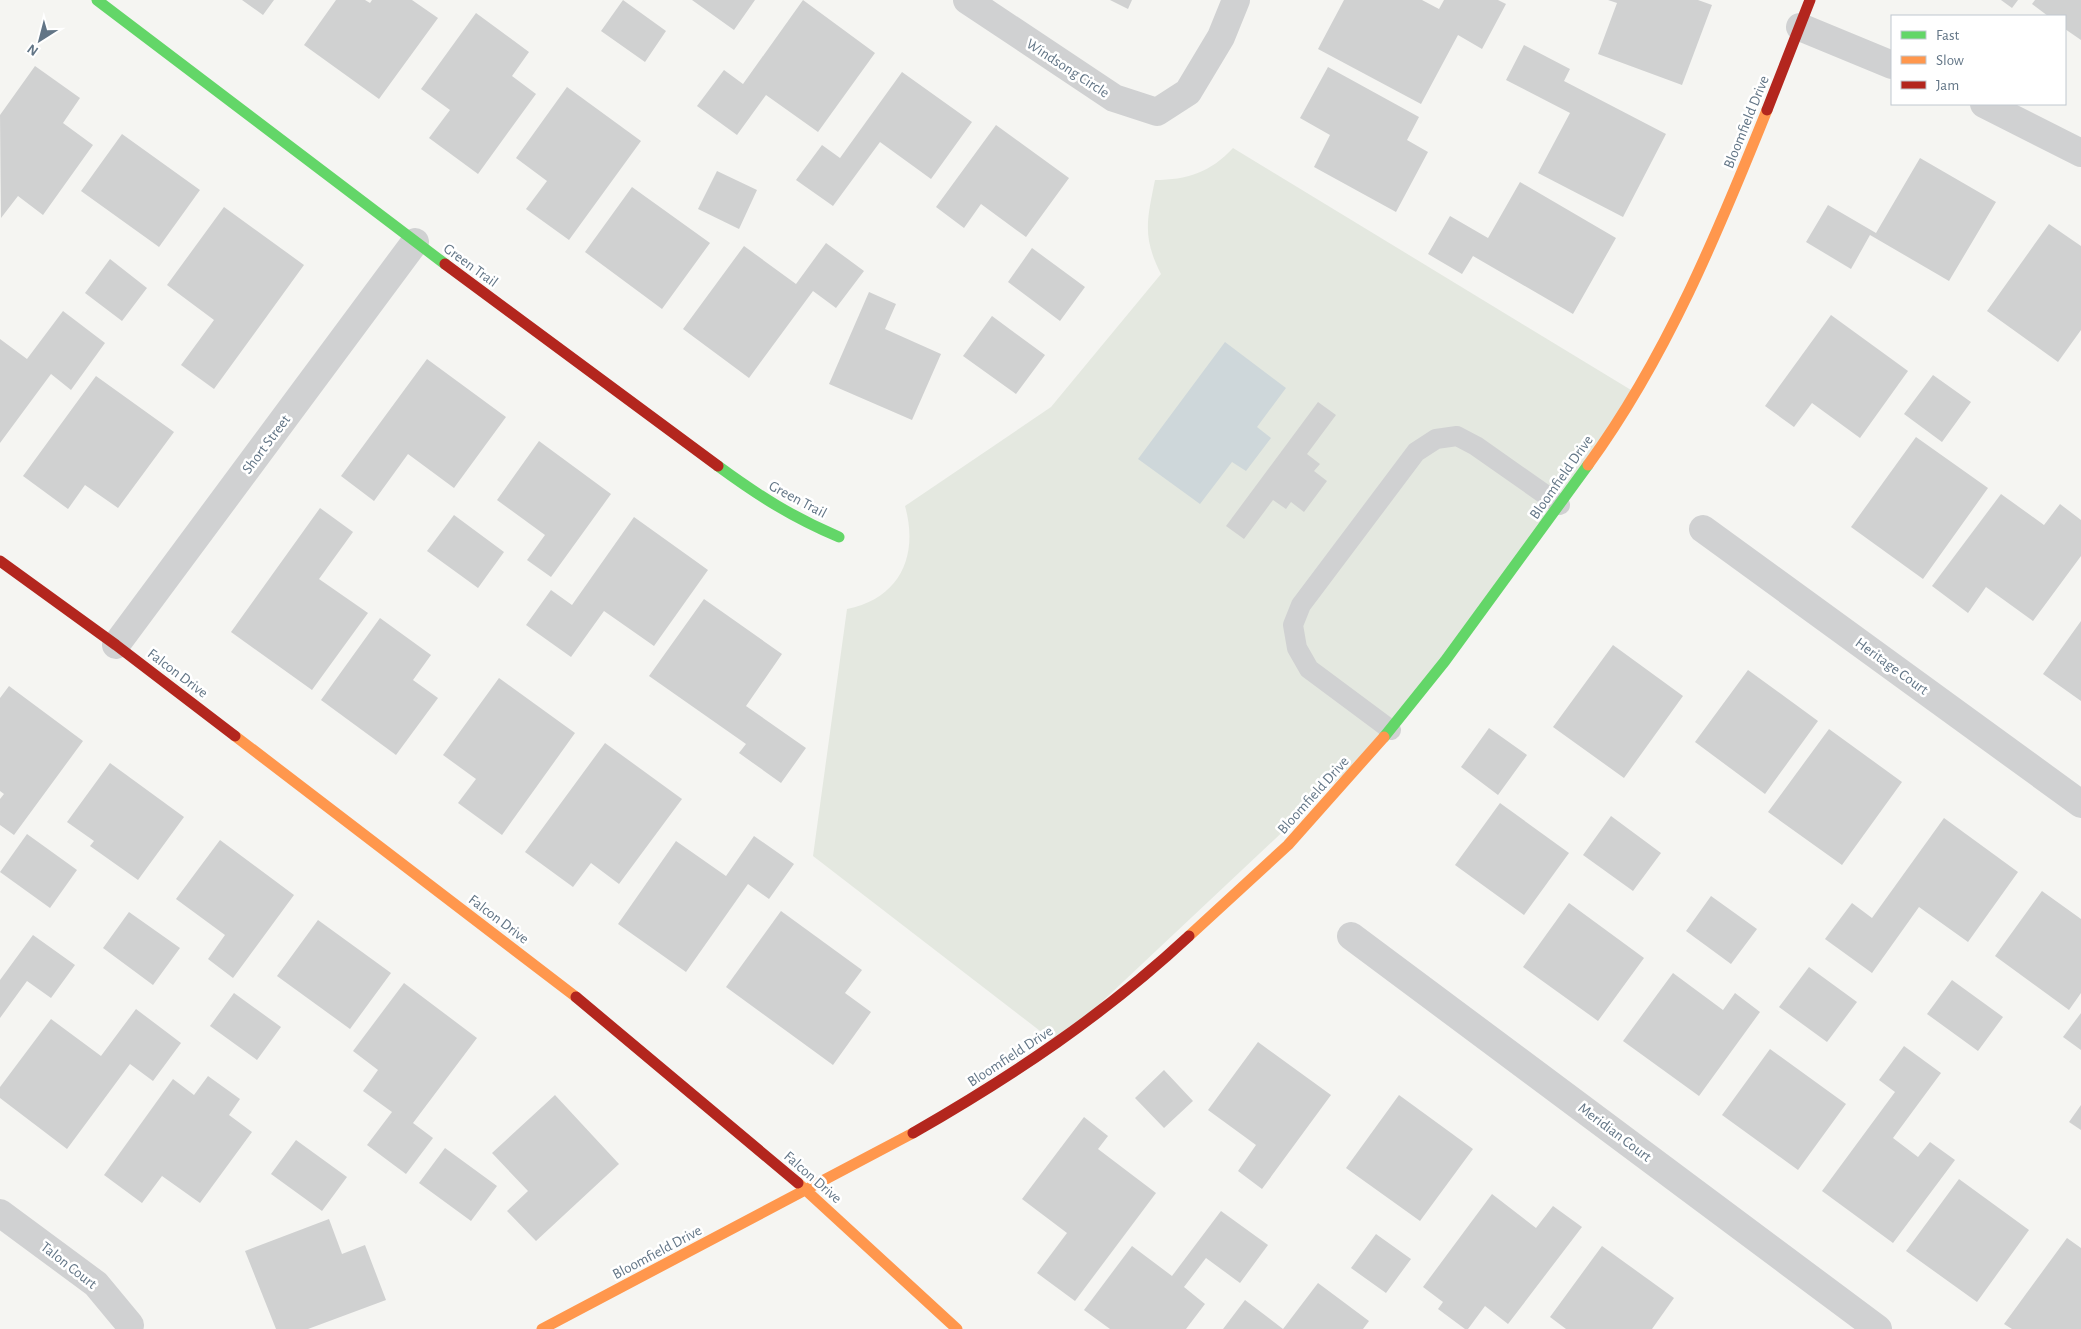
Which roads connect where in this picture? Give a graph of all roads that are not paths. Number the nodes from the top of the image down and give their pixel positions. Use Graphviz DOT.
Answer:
graph roads {
  1 [pos="97,0"];
  2 [pos="967,0"];
  3 [pos="1236,0"];
  4 [pos="1810,0"];
  5 [pos="1800,27"];
  6 [pos="1891,65"];
  7 [pos="1986,105"];
  8 [pos="2081,153"];
  9 [pos="415,242"];
  10 [pos="1560,505"];
  11 [pos="1703,529"];
  12 [pos="839,537"];
  13 [pos="0,561"];
  14 [pos="116,645"];
  15 [pos="1391,730"];
  16 [pos="2081,804"];
  17 [pos="1351,936"];
  18 [pos="806,1190"];
  19 [pos="0,1213"];
  20 [pos="130,1325"];
  21 [pos="949,1326"];
  22 [pos="542,1329"];
  23 [pos="1878,1329"];
  1 -- 9 [label="street, Green Trail"];
  2 -- 3 [label="street, Windsong Circle"];
  4 -- 5 [label="street, Bloomfield Drive"];
  5 -- 6 [label="street"];
  5 -- 10 [label="street, Bloomfield Drive"];
  7 -- 8 [label="street"];
  9 -- 12 [label="street, Green Trail"];
  9 -- 14 [label="street, Short Street"];
  10 -- 15 [label="street, Bloomfield Drive"];
  10 -- 15 [label="lane"];
  11 -- 16 [label="street, Heritage Court"];
  13 -- 14 [label="street, Falcon Drive"];
  14 -- 18 [label="street, Falcon Drive"];
  15 -- 18 [label="street, Bloomfield Drive"];
  17 -- 23 [label="street, Meridian Court"];
  18 -- 21 [label="street, Falcon Drive"];
  18 -- 22 [label="street, Bloomfield Drive"];
  19 -- 20 [label="street, Talon Court"];
}
